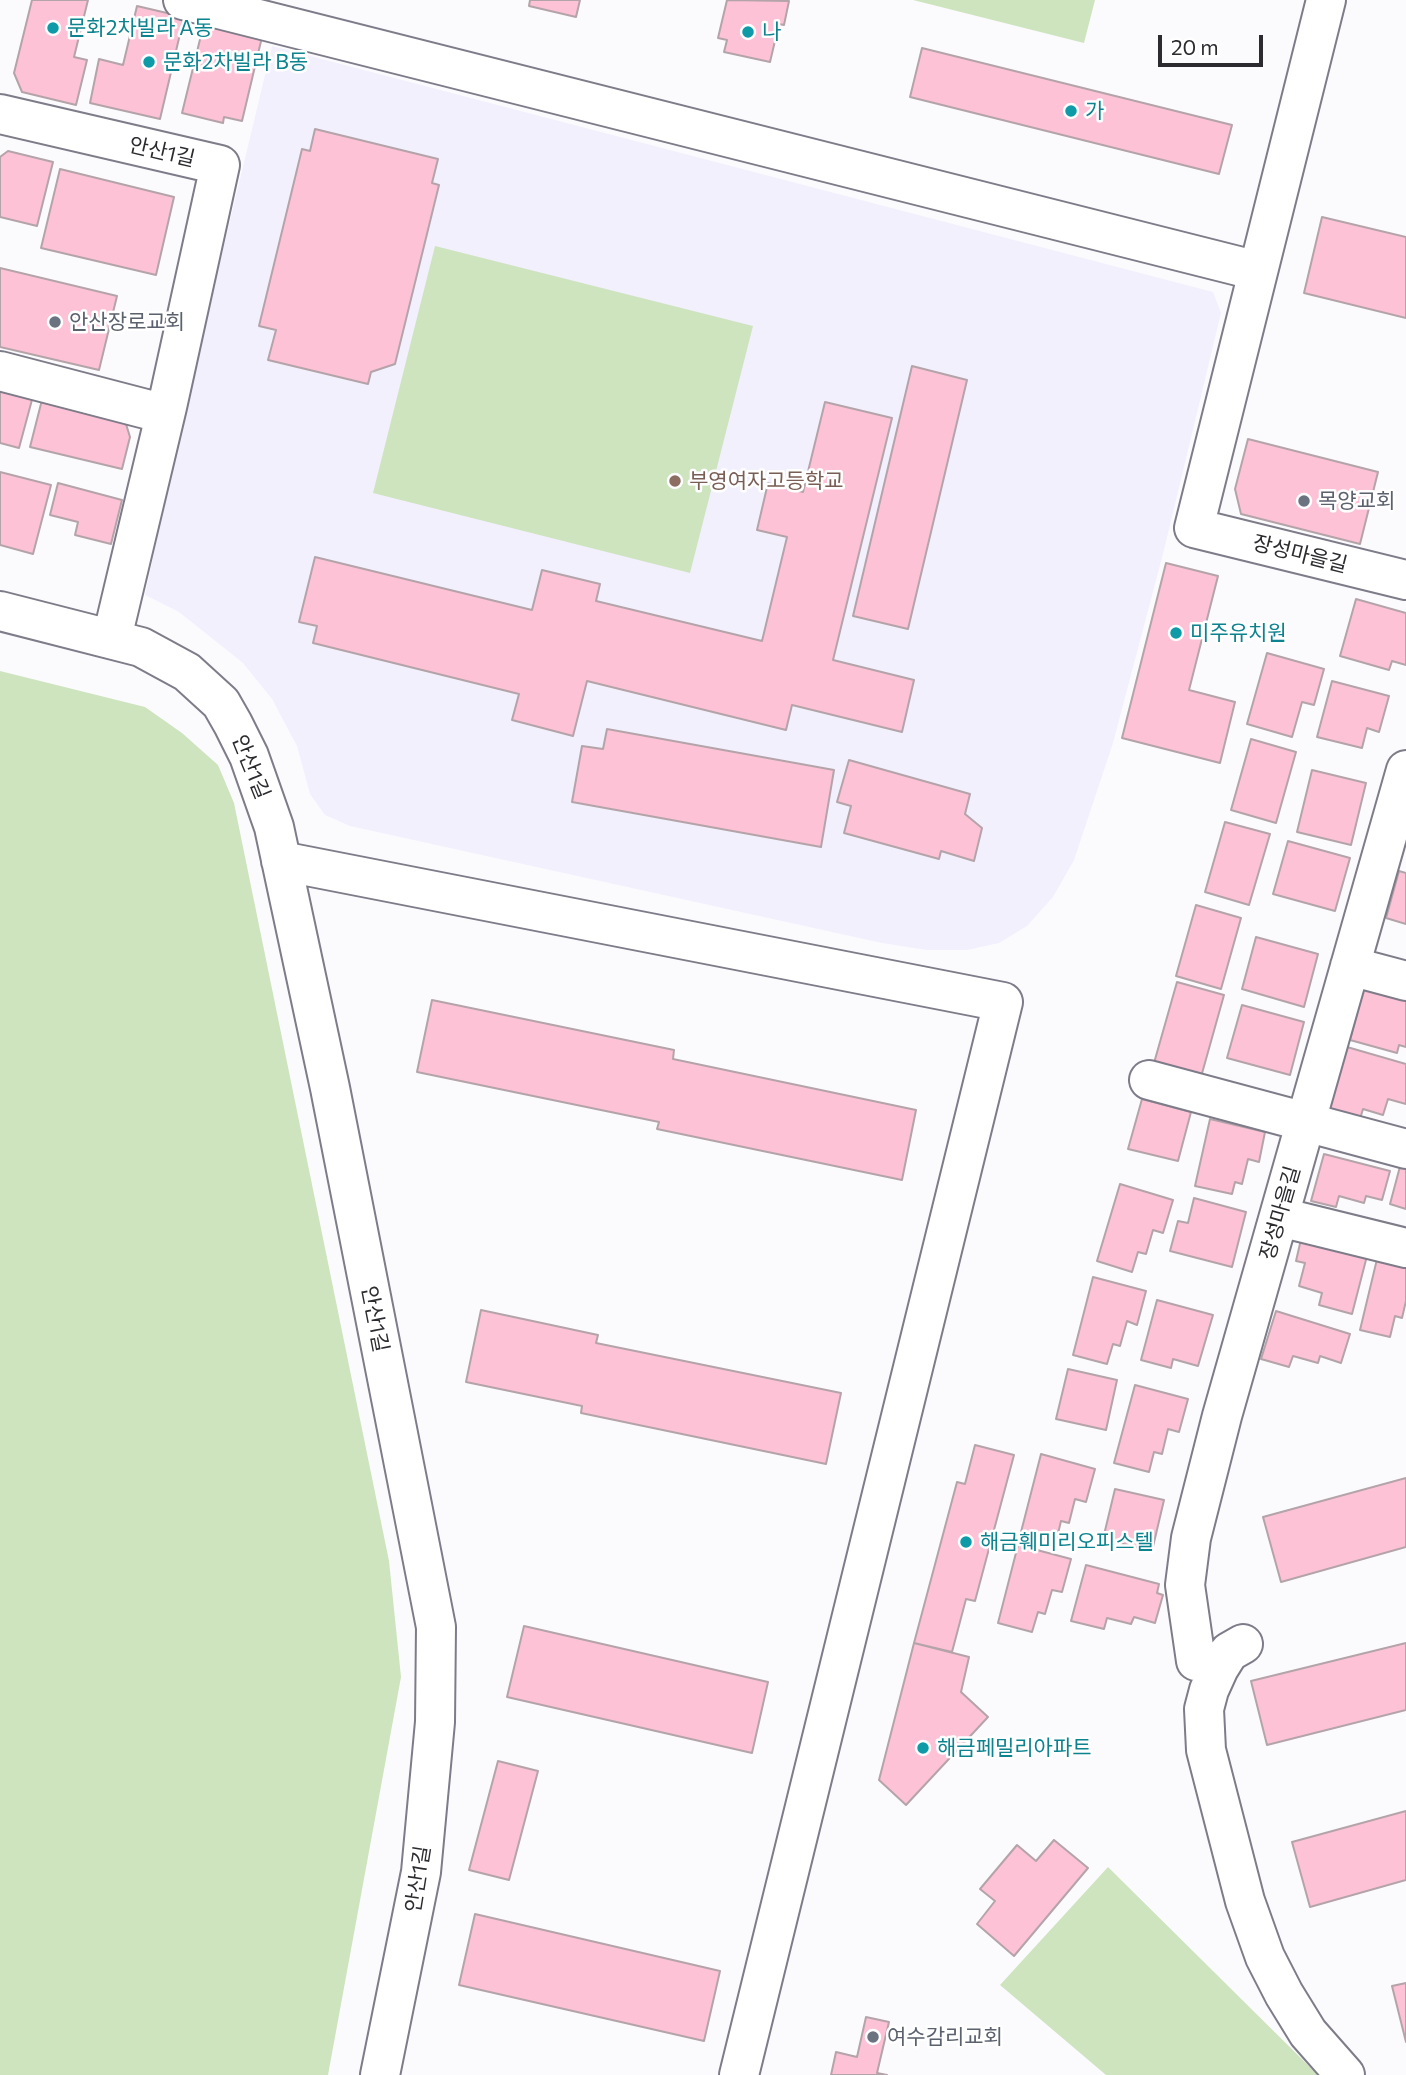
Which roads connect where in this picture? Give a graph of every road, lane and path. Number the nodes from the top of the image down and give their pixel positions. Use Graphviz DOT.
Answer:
graph roads {
  1 [pos="183,0"];
  2 [pos="1326,0"];
  3 [pos="0,114"];
  4 [pos="1258,271"];
  5 [pos="0,372"];
  6 [pos="165,414"];
  7 [pos="1406,580"];
  8 [pos="0,611"];
  9 [pos="112,638"];
  10 [pos="1406,770"];
  11 [pos="281,861"];
  12 [pos="1350,966"];
  13 [pos="1406,981"];
  14 [pos="1149,1080"];
  15 [pos="1306,1122"];
  16 [pos="1406,1149"];
  17 [pos="1280,1217"];
  18 [pos="1406,1248"];
  19 [pos="1243,1644"];
  20 [pos="1196,1661"];
  21 [pos="380,2075"];
  22 [pos="739,2075"];
  23 [pos="1345,2075"];
  1 -- 4 [label="street"];
  2 -- 4 [label="street"];
  3 -- 6 [label="street, 안산1길"];
  4 -- 7 [label="street, 장성마을길"];
  5 -- 6 [label="street"];
  6 -- 9 [label="street, 안산1길"];
  8 -- 9 [label="street, 안산1길"];
  9 -- 11 [label="street, 안산1길"];
  10 -- 12 [label="street, 장성마을길"];
  11 -- 21 [label="street, 안산1길"];
  11 -- 22 [label="street"];
  12 -- 13 [label="street"];
  12 -- 15 [label="street, 장성마을길"];
  14 -- 15 [label="street"];
  15 -- 16 [label="street"];
  15 -- 17 [label="street, 장성마을길"];
  17 -- 18 [label="street"];
  17 -- 20 [label="street, 장성마을길"];
  19 -- 23 [label="street"];
}
